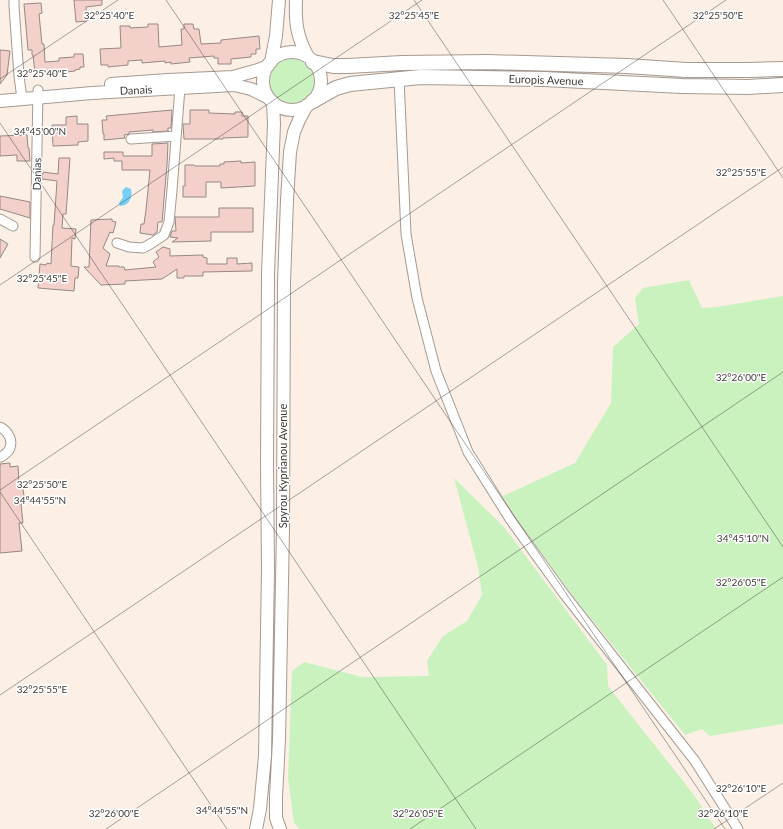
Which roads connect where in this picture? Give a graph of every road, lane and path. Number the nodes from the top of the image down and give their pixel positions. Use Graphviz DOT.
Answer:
graph roads {
  1 [pos="14,0"];
  2 [pos="279,0"];
  3 [pos="296,0"];
  4 [pos="310,59"];
  5 [pos="269,64"];
  6 [pos="783,69"];
  7 [pos="399,79"];
  8 [pos="783,85"];
  9 [pos="180,88"];
  10 [pos="0,92"];
  11 [pos="38,94"];
  12 [pos="21,95"];
  13 [pos="0,100"];
  14 [pos="271,100"];
  15 [pos="310,103"];
  16 [pos="176,136"];
  17 [pos="131,139"];
  18 [pos="0,219"];
  19 [pos="13,226"];
  20 [pos="117,243"];
  21 [pos="36,257"];
  22 [pos="0,427"];
  23 [pos="2,457"];
  24 [pos="256,829"];
  25 [pos="280,829"];
  26 [pos="738,829"];
  1 -- 12 [label="street"];
  2 -- 5 [label="main road"];
  3 -- 4 [label="main road"];
  4 -- 5 [label="main road"];
  4 -- 6 [label="highway, Europis Avenue"];
  4 -- 15 [label="main road"];
  5 -- 11 [label="main road, Danais"];
  5 -- 14 [label="main road"];
  7 -- 8 [label="highway, Europis Avenue"];
  7 -- 15 [label="highway, Europis Avenue"];
  7 -- 26 [label="street"];
  9 -- 11 [label="main road, Danais"];
  9 -- 14 [label="main road, Danais"];
  9 -- 16 [label="street"];
  10 -- 12 [label="main road, Danais"];
  11 -- 12 [label="main road, Danais"];
  11 -- 21 [label="street, Danias"];
  12 -- 13 [label="main road, Danais"];
  14 -- 15 [label="main road"];
  14 -- 24 [label="main road, Spyrou Kyprianou Avenue"];
  15 -- 25 [label="main road, Spyrou Kyprianou Avenue"];
  16 -- 17 [label="street"];
  16 -- 20 [label="street"];
  18 -- 19 [label="street"];
  22 -- 23 [label="street"];
}
